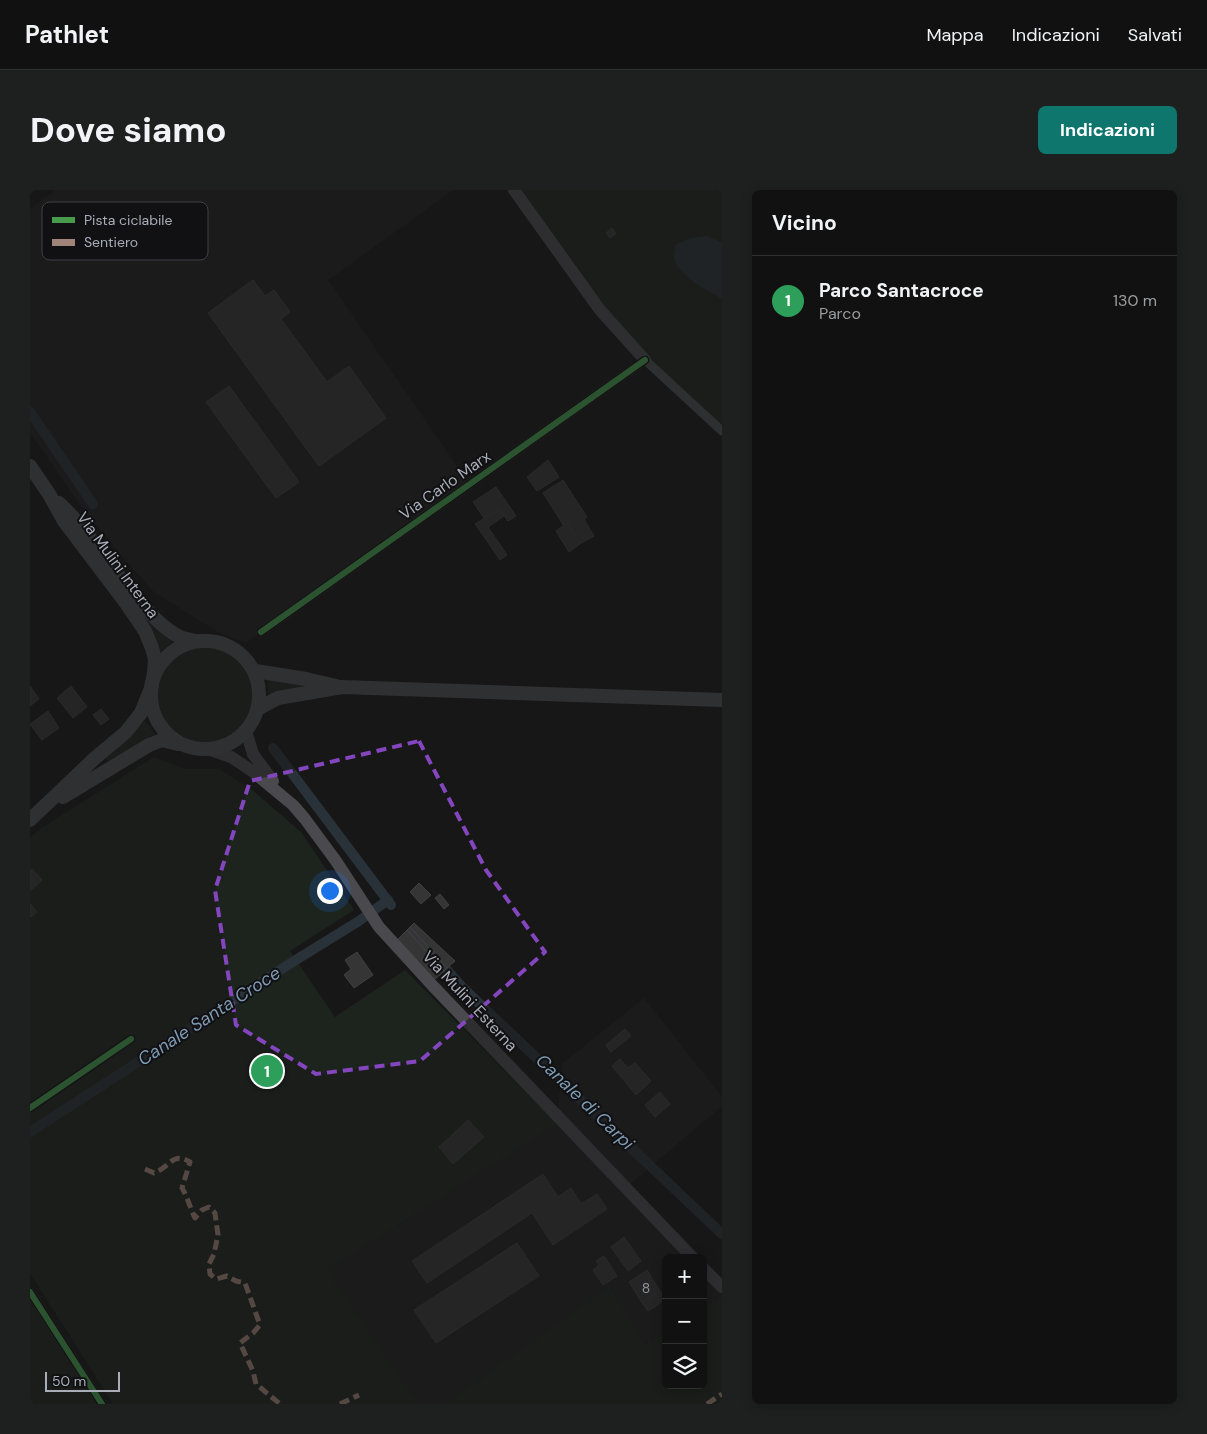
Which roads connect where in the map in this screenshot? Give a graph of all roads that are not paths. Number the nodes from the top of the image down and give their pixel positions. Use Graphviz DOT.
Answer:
graph roads {
  1 [pos="514,190"];
  2 [pos="645,360"];
  3 [pos="722,430"];
  4 [pos="30,466"];
  5 [pos="50,494"];
  6 [pos="260,632"];
  7 [pos="198,641"];
  8 [pos="255,671"];
  9 [pos="342,687"];
  10 [pos="151,688"];
  11 [pos="722,700"];
  12 [pos="258,708"];
  13 [pos="246,731"];
  14 [pos="185,746"];
  15 [pos="208,749"];
  16 [pos="283,796"];
  17 [pos="35,816"];
  18 [pos="689,1254"];
  19 [pos="707,1272"];
  20 [pos="722,1287"];
  21 [pos="30,1292"];
  22 [pos="102,1404"];
  1 -- 2 [label="main road"];
  2 -- 3 [label="street"];
  2 -- 6 [label="street, Via Carlo Marx"];
  4 -- 5 [label="main road, Via Mulini Interna"];
  5 -- 7 [label="main road, Via Mulini Interna"];
  5 -- 10 [label="main road, Via Mulini Interna"];
  7 -- 8 [label="main road"];
  7 -- 10 [label="main road"];
  8 -- 9 [label="main road"];
  8 -- 12 [label="main road"];
  9 -- 11 [label="main road"];
  9 -- 12 [label="main road"];
  10 -- 14 [label="main road"];
  10 -- 17 [label="main road"];
  12 -- 13 [label="main road"];
  13 -- 15 [label="main road"];
  13 -- 16 [label="main road, Via Mulini Esterna"];
  14 -- 15 [label="main road"];
  14 -- 17 [label="main road"];
  15 -- 16 [label="main road, Via Mulini Esterna"];
  16 -- 18 [label="main road, Via Mulini Esterna"];
  19 -- 20 [label="main road"];
  21 -- 22 [label="street"];
}
